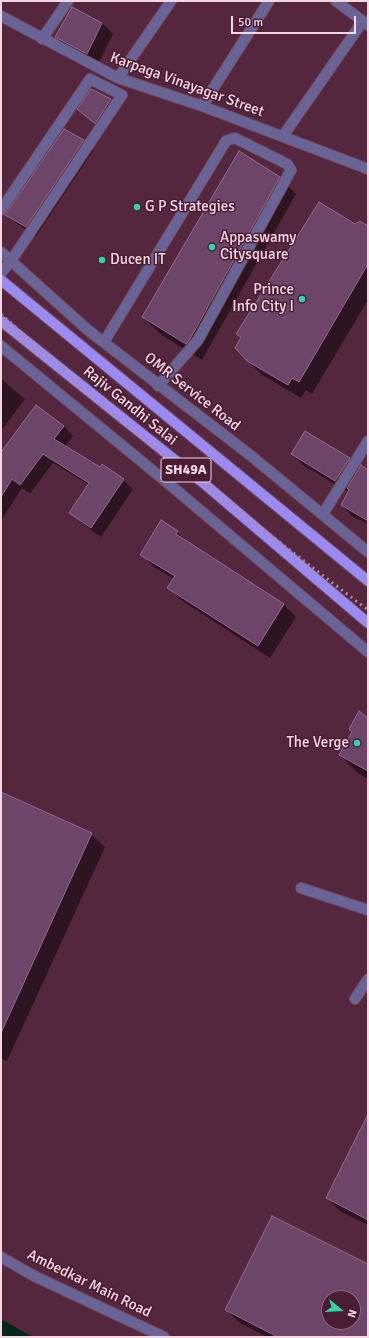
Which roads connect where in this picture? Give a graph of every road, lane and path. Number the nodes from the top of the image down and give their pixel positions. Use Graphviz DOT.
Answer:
graph roads {
  1 [pos="68,1"];
  2 [pos="171,1"];
  3 [pos="269,1"];
  4 [pos="336,1"];
  5 [pos="1,16"];
  6 [pos="365,23"];
  7 [pos="42,39"];
  8 [pos="118,78"];
  9 [pos="202,106"];
  10 [pos="283,136"];
  11 [pos="366,165"];
  12 [pos="1,210"];
  13 [pos="1,252"];
  14 [pos="11,261"];
  15 [pos="1,273"];
  16 [pos="1,280"];
  17 [pos="1,321"];
  18 [pos="104,342"];
  19 [pos="1,346"];
  20 [pos="158,386"];
  21 [pos="368,441"];
  22 [pos="323,514"];
  23 [pos="368,552"];
  24 [pos="368,581"];
  25 [pos="368,623"];
  26 [pos="368,652"];
  27 [pos="301,888"];
  28 [pos="368,910"];
  29 [pos="368,979"];
  30 [pos="355,999"];
  31 [pos="1,1257"];
  32 [pos="164,1337"];
  1 -- 7 [label="street"];
  2 -- 8 [label="street"];
  3 -- 9 [label="street"];
  4 -- 6 [label="street"];
  5 -- 7 [label="street, Karpaga Vinayagar Street"];
  6 -- 10 [label="street"];
  7 -- 8 [label="street, Karpaga Vinayagar Street"];
  8 -- 9 [label="street, Karpaga Vinayagar Street"];
  9 -- 10 [label="street, Karpaga Vinayagar Street"];
  10 -- 11 [label="street, Karpaga Vinayagar Street"];
  12 -- 14 [label="street"];
  13 -- 14 [label="street, OMR Service Road"];
  14 -- 15 [label="street"];
  14 -- 18 [label="street, OMR Service Road"];
  16 -- 24 [label="main road, Rajiv Gandhi Salai / SH49A"];
  17 -- 25 [label="main road, Rajiv Gandhi Salai / SH49A"];
  18 -- 20 [label="street, OMR Service Road"];
  18 -- 20 [label="street"];
  19 -- 26 [label="street"];
  20 -- 22 [label="street, OMR Service Road"];
  21 -- 22 [label="street"];
  22 -- 23 [label="street, OMR Service Road"];
  27 -- 28 [label="street"];
  29 -- 30 [label="street"];
  31 -- 32 [label="street, Ambedkar Main Road"];
}
